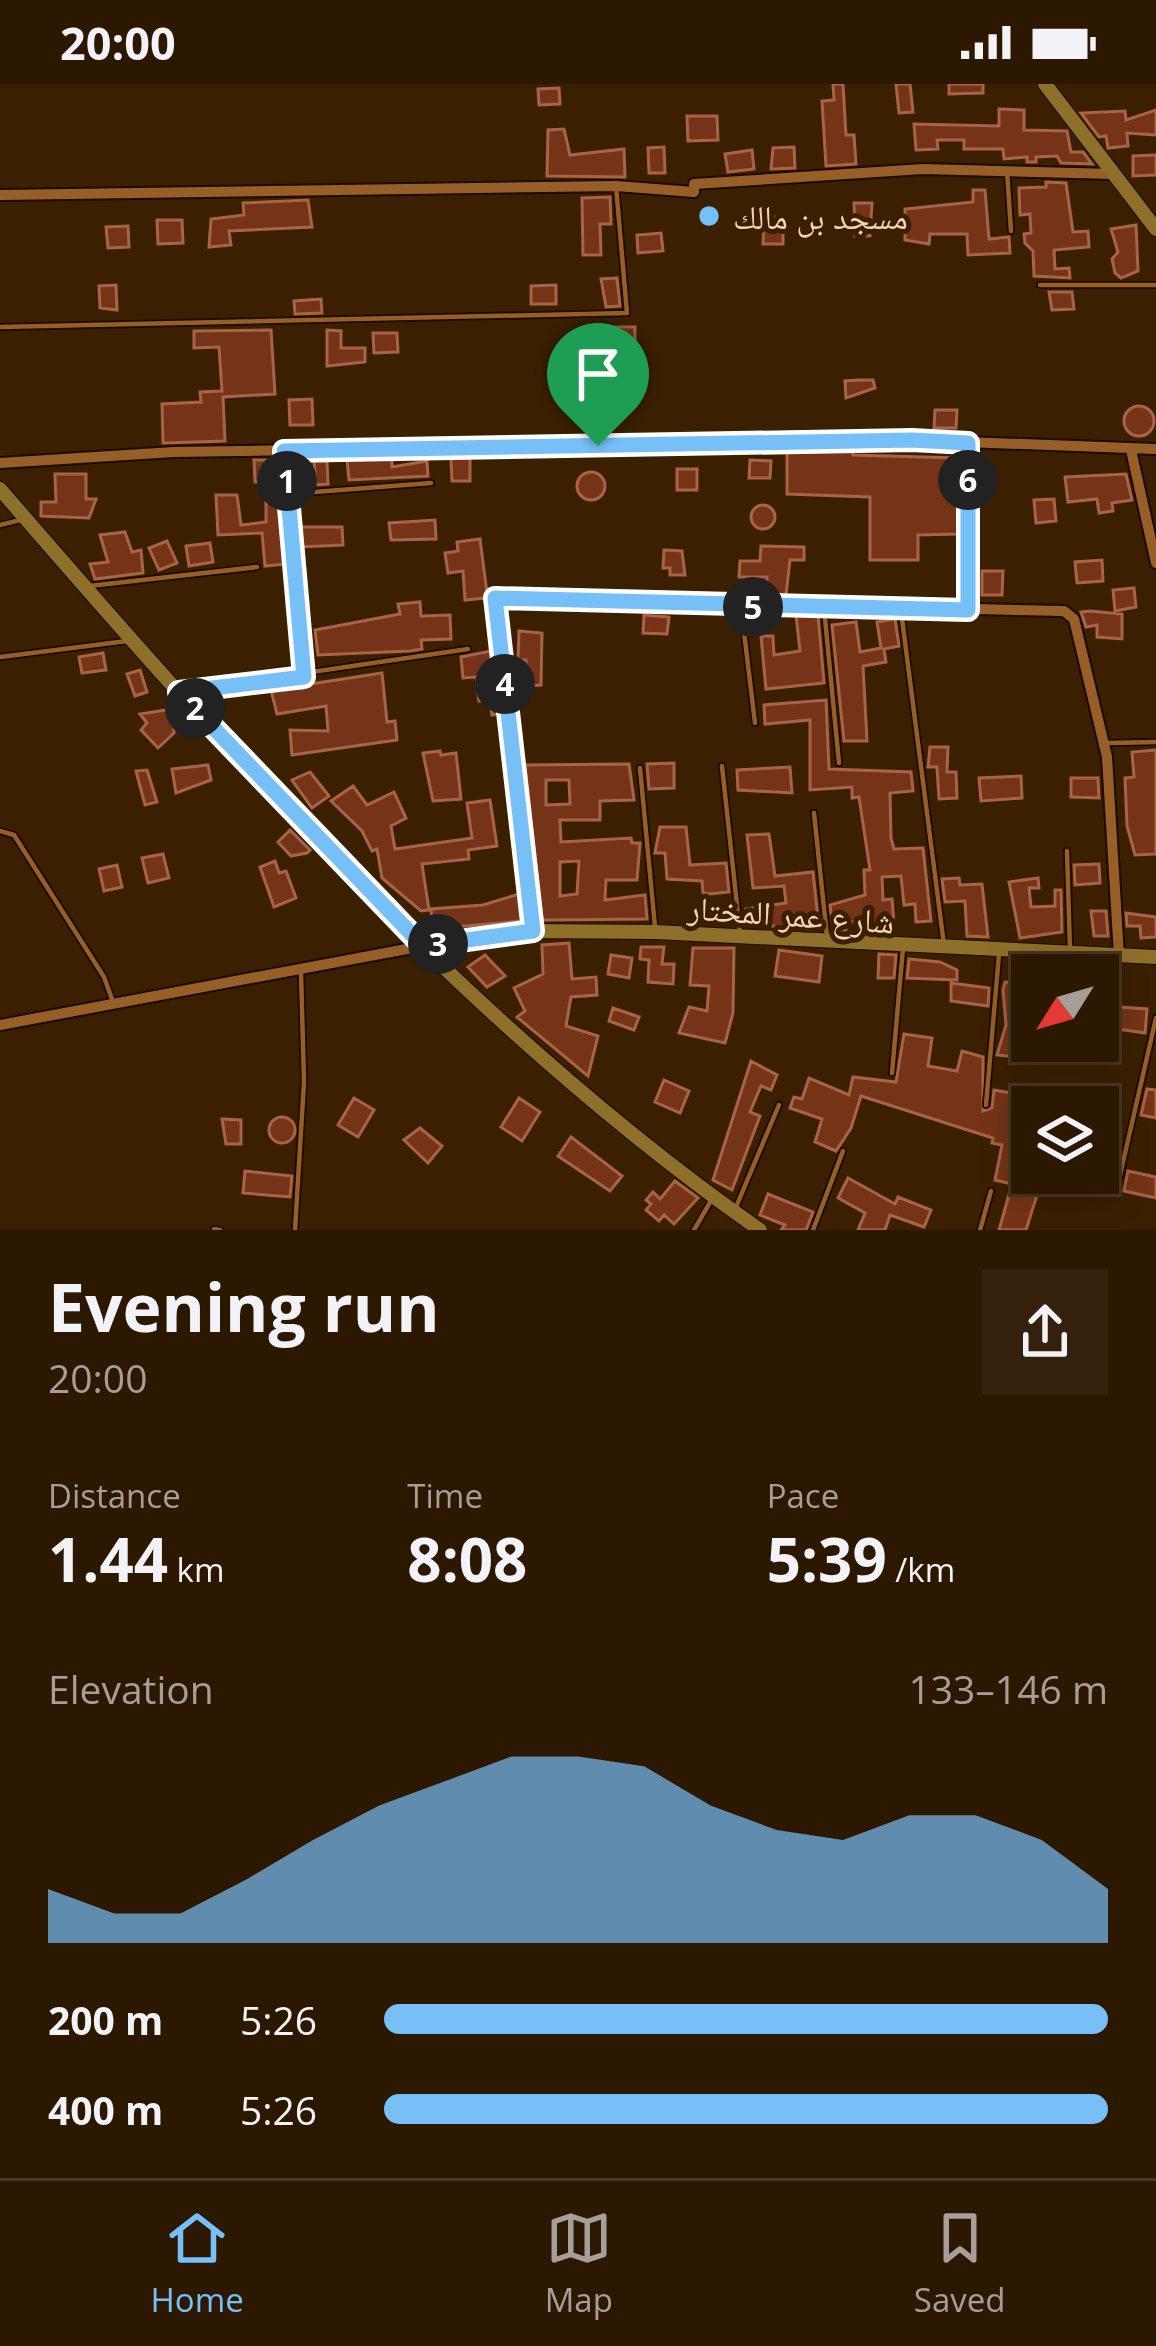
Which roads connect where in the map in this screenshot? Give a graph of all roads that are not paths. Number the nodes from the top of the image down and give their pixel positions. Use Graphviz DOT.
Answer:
graph roads {
  1 [pos="1045,84"];
  2 [pos="1007,171"];
  3 [pos="1113,174"];
  4 [pos="616,186"];
  5 [pos="0,195"];
  6 [pos="1156,229"];
  7 [pos="1011,231"];
  8 [pos="1040,285"];
  9 [pos="1156,285"];
  10 [pos="0,327"];
  11 [pos="968,443"];
  12 [pos="1156,449"];
  13 [pos="1131,450"];
  14 [pos="284,451"];
  15 [pos="0,463"];
  16 [pos="431,483"];
  17 [pos="0,489"];
  18 [pos="288,494"];
  19 [pos="26,519"];
  20 [pos="0,524"];
  21 [pos="1156,562"];
  22 [pos="257,567"];
  23 [pos="84,586"];
  24 [pos="741,607"];
  25 [pos="824,608"];
  26 [pos="901,609"];
  27 [pos="968,610"];
  28 [pos="133,640"];
  29 [pos="468,649"];
  30 [pos="0,657"];
  31 [pos="304,677"];
  32 [pos="179,692"];
  33 [pos="755,723"];
  34 [pos="1156,742"];
  35 [pos="1104,743"];
  36 [pos="839,763"];
  37 [pos="722,766"];
  38 [pos="640,768"];
  39 [pos="814,813"];
  40 [pos="0,831"];
  41 [pos="1067,851"];
  42 [pos="533,931"];
  43 [pos="656,932"];
  44 [pos="741,938"];
  45 [pos="827,943"];
  46 [pos="423,946"];
  47 [pos="903,948"];
  48 [pos="945,951"];
  49 [pos="999,954"];
  50 [pos="1011,954"];
  51 [pos="1070,954"];
  52 [pos="1119,954"];
  53 [pos="1119,956"];
  54 [pos="1156,957"];
  55 [pos="301,972"];
  56 [pos="113,1002"];
  57 [pos="1156,1018"];
  58 [pos="0,1025"];
  59 [pos="892,1073"];
  60 [pos="778,1105"];
  61 [pos="986,1105"];
  62 [pos="843,1151"];
  63 [pos="1119,1180"];
  64 [pos="991,1191"];
  65 [pos="713,1197"];
  66 [pos="734,1212"];
  67 [pos="295,1230"];
  68 [pos="694,1230"];
  69 [pos="760,1230"];
  70 [pos="814,1230"];
  71 [pos="980,1230"];
  1 -- 3 [label="street"];
  2 -- 3 [label="street"];
  2 -- 4 [label="street"];
  2 -- 7 [label="lane"];
  3 -- 6 [label="street"];
  4 -- 5 [label="street"];
  4 -- 10 [label="lane"];
  8 -- 9 [label="lane"];
  11 -- 13 [label="street"];
  11 -- 14 [label="street"];
  11 -- 27 [label="street"];
  12 -- 13 [label="street"];
  13 -- 21 [label="street"];
  14 -- 15 [label="street"];
  14 -- 18 [label="lane"];
  16 -- 18 [label="lane"];
  17 -- 19 [label="street"];
  18 -- 31 [label="lane"];
  19 -- 20 [label="lane"];
  19 -- 23 [label="street"];
  22 -- 23 [label="lane"];
  23 -- 28 [label="street"];
  24 -- 25 [label="street"];
  24 -- 33 [label="lane"];
  24 -- 42 [label="street"];
  25 -- 26 [label="street"];
  25 -- 36 [label="lane"];
  26 -- 27 [label="street"];
  26 -- 48 [label="lane"];
  27 -- 35 [label="street"];
  28 -- 30 [label="lane"];
  28 -- 32 [label="street"];
  29 -- 31 [label="lane"];
  31 -- 32 [label="lane"];
  32 -- 46 [label="street"];
  34 -- 35 [label="lane"];
  35 -- 52 [label="street"];
  37 -- 44 [label="lane"];
  38 -- 43 [label="lane"];
  39 -- 45 [label="lane"];
  40 -- 56 [label="lane"];
  41 -- 51 [label="lane"];
  42 -- 43 [label="street, شارع عمر المختار"];
  42 -- 46 [label="street, شارع عمر المختار"];
  43 -- 44 [label="street, شارع عمر المختار"];
  44 -- 45 [label="street, شارع عمر المختار"];
  45 -- 47 [label="street, شارع عمر المختار"];
  46 -- 55 [label="street"];
  46 -- 65 [label="street"];
  47 -- 48 [label="street, شارع عمر المختار"];
  47 -- 59 [label="lane"];
  48 -- 49 [label="street, شارع عمر المختار"];
  49 -- 50 [label="street, شارع عمر المختار"];
  49 -- 61 [label="lane"];
  53 -- 54 [label="street, شارع عمر المختار"];
  55 -- 56 [label="street"];
  55 -- 67 [label="lane"];
  56 -- 58 [label="street"];
  57 -- 63 [label="lane"];
  60 -- 66 [label="lane"];
  62 -- 70 [label="lane"];
  64 -- 71 [label="lane"];
  65 -- 66 [label="street"];
  65 -- 68 [label="lane"];
  66 -- 69 [label="street"];
}
